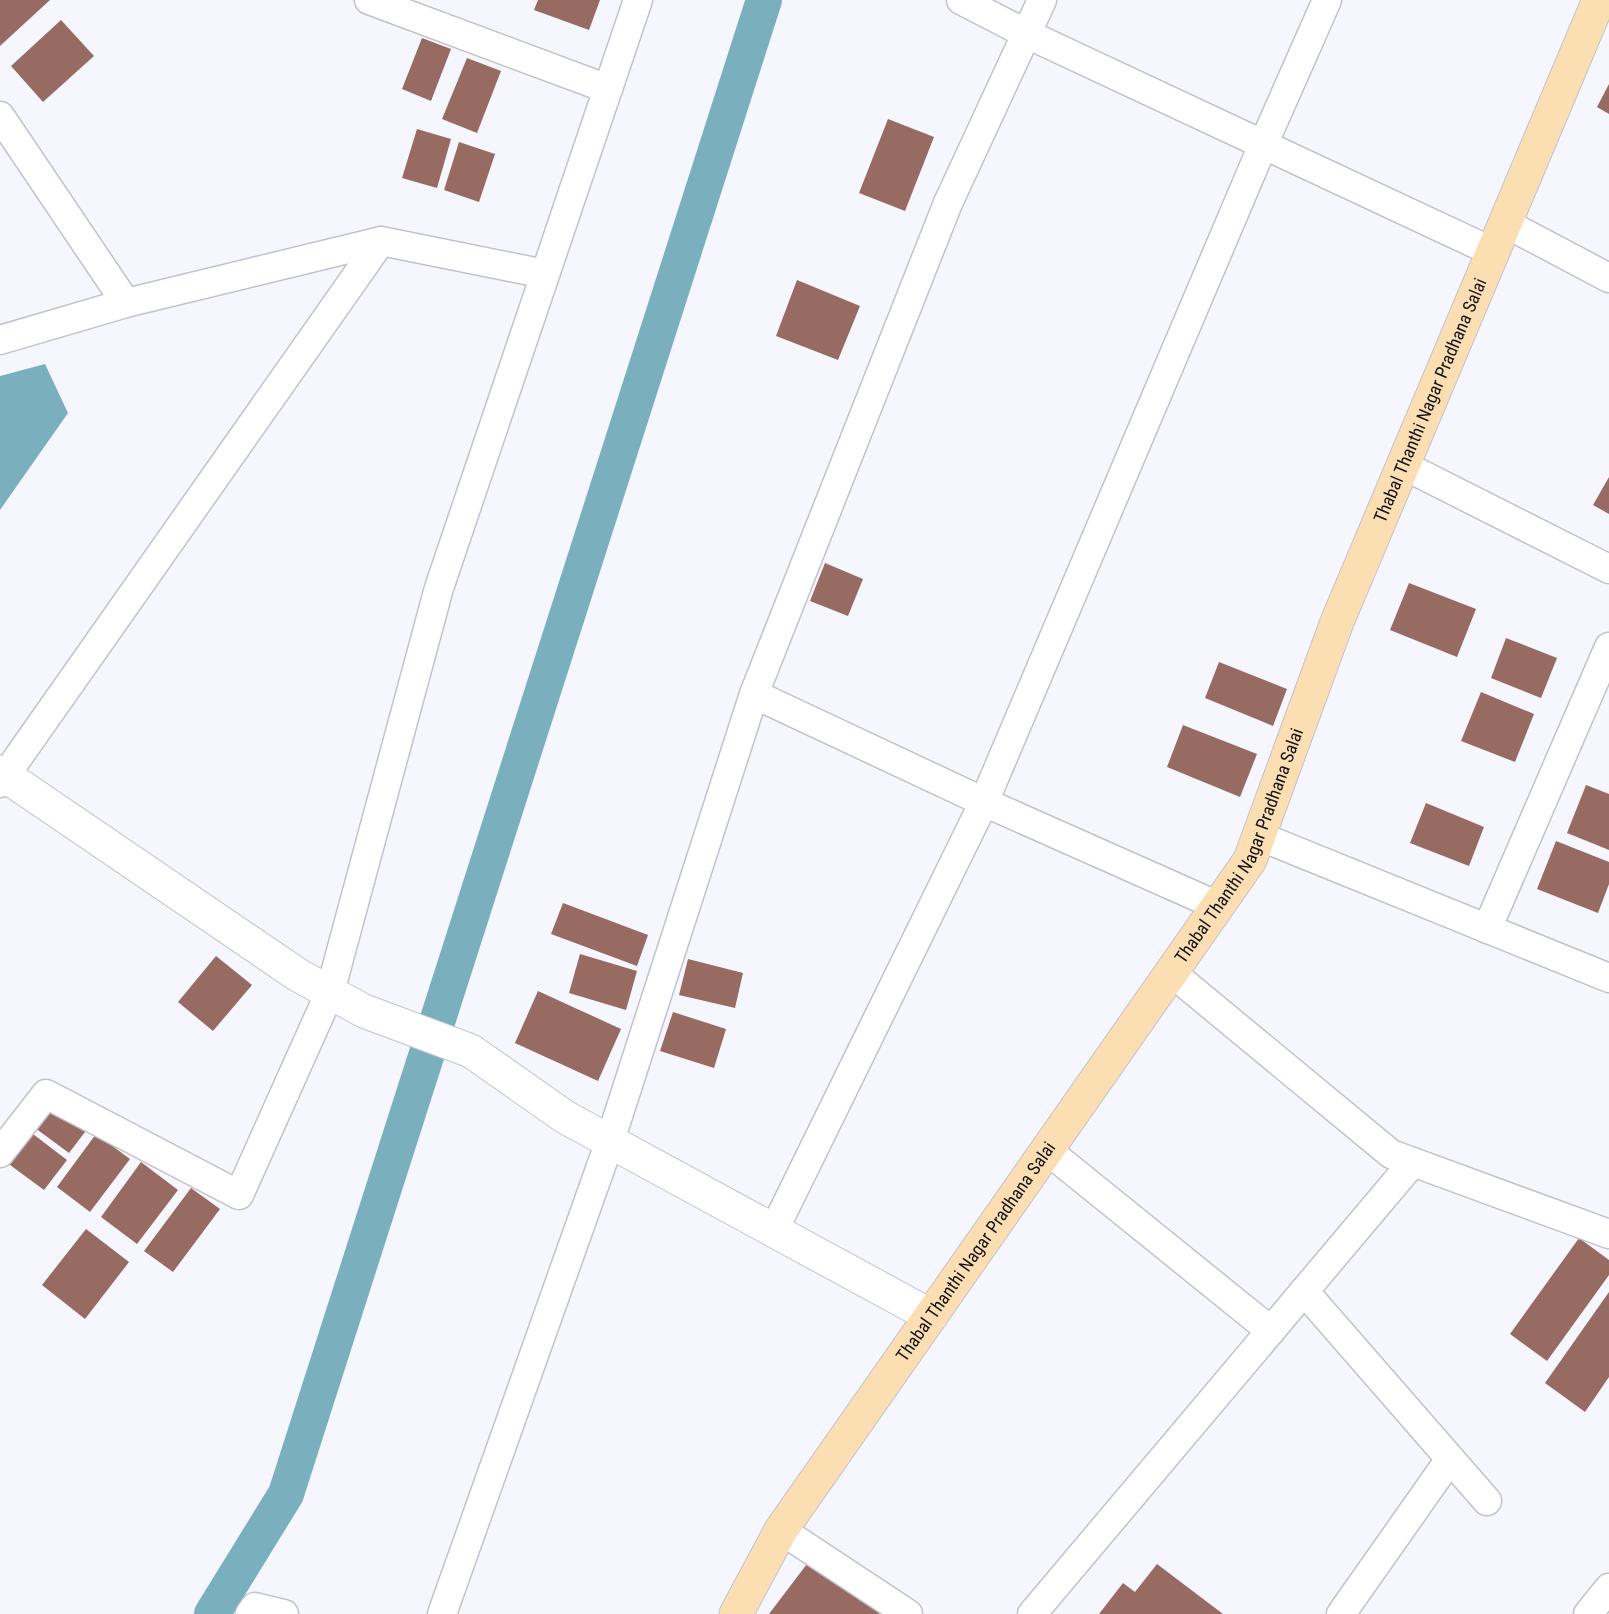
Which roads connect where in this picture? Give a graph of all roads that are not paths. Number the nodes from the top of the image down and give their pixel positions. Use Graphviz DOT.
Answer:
graph roads {
  1 [pos="369,0"];
  2 [pos="638,0"];
  3 [pos="962,0"];
  4 [pos="1042,0"];
  5 [pos="1327,0"];
  6 [pos="1600,0"];
  7 [pos="1609,4"];
  8 [pos="1026,33"];
  9 [pos="608,89"];
  10 [pos="0,116"];
  11 [pos="1263,145"];
  12 [pos="1499,238"];
  13 [pos="381,241"];
  14 [pos="545,274"];
  15 [pos="1609,278"];
  16 [pos="126,303"];
  17 [pos="0,340"];
  18 [pos="1403,465"];
  19 [pos="1609,569"];
  20 [pos="1609,646"];
  21 [pos="754,694"];
  22 [pos="2,777"];
  23 [pos="984,802"];
  24 [pos="1259,836"];
  25 [pos="1218,906"];
  26 [pos="1487,929"];
  27 [pos="1172,973"];
  28 [pos="1609,978"];
  29 [pos="330,992"];
  30 [pos="610,1142"];
  31 [pos="1047,1150"];
  32 [pos="0,1153"];
  33 [pos="1413,1162"];
  34 [pos="774,1230"];
  35 [pos="1609,1234"];
  36 [pos="1304,1291"];
  37 [pos="931,1316"];
  38 [pos="1271,1330"];
  39 [pos="1450,1459"];
  40 [pos="1486,1501"];
  41 [pos="781,1530"];
  42 [pos="1609,1588"];
  43 [pos="250,1614"];
  44 [pos="284,1614"];
  45 [pos="442,1614"];
  46 [pos="736,1614"];
  47 [pos="908,1614"];
  48 [pos="1032,1614"];
  49 [pos="1341,1614"];
  50 [pos="1587,1614"];
  1 -- 9 [label="street"];
  2 -- 9 [label="street"];
  3 -- 8 [label="street"];
  4 -- 8 [label="street"];
  5 -- 11 [label="street"];
  6 -- 7 [label="street"];
  6 -- 12 [label="main road, Thabal Thanthi Nagar Pradhana Salai"];
  8 -- 11 [label="street"];
  8 -- 21 [label="street"];
  9 -- 14 [label="street"];
  10 -- 16 [label="street"];
  11 -- 12 [label="street"];
  11 -- 23 [label="street"];
  12 -- 15 [label="street"];
  12 -- 18 [label="main road, Thabal Thanthi Nagar Pradhana Salai"];
  13 -- 14 [label="street"];
  13 -- 16 [label="street"];
  13 -- 22 [label="street"];
  14 -- 29 [label="street"];
  16 -- 17 [label="street"];
  18 -- 19 [label="street"];
  18 -- 24 [label="main road, Thabal Thanthi Nagar Pradhana Salai"];
  20 -- 26 [label="street"];
  21 -- 23 [label="street"];
  21 -- 30 [label="street"];
  22 -- 29 [label="street"];
  23 -- 25 [label="street"];
  23 -- 34 [label="street"];
  24 -- 25 [label="main road, Thabal Thanthi Nagar Pradhana Salai"];
  24 -- 26 [label="street"];
  25 -- 27 [label="main road, Thabal Thanthi Nagar Pradhana Salai"];
  26 -- 28 [label="street"];
  27 -- 31 [label="main road, Thabal Thanthi Nagar Pradhana Salai"];
  27 -- 33 [label="street"];
  29 -- 30 [label="street"];
  29 -- 32 [label="street"];
  30 -- 34 [label="street"];
  30 -- 45 [label="street"];
  31 -- 37 [label="main road, Thabal Thanthi Nagar Pradhana Salai"];
  31 -- 38 [label="street"];
  33 -- 35 [label="street"];
  33 -- 36 [label="street"];
  34 -- 37 [label="street"];
  36 -- 38 [label="street"];
  36 -- 39 [label="street"];
  37 -- 41 [label="main road, Thabal Thanthi Nagar Pradhana Salai"];
  38 -- 48 [label="street"];
  39 -- 40 [label="street"];
  39 -- 49 [label="street"];
  41 -- 46 [label="main road, Thabal Thanthi Nagar Pradhana Salai"];
  41 -- 47 [label="street"];
  42 -- 50 [label="street"];
  43 -- 44 [label="street"];
}
